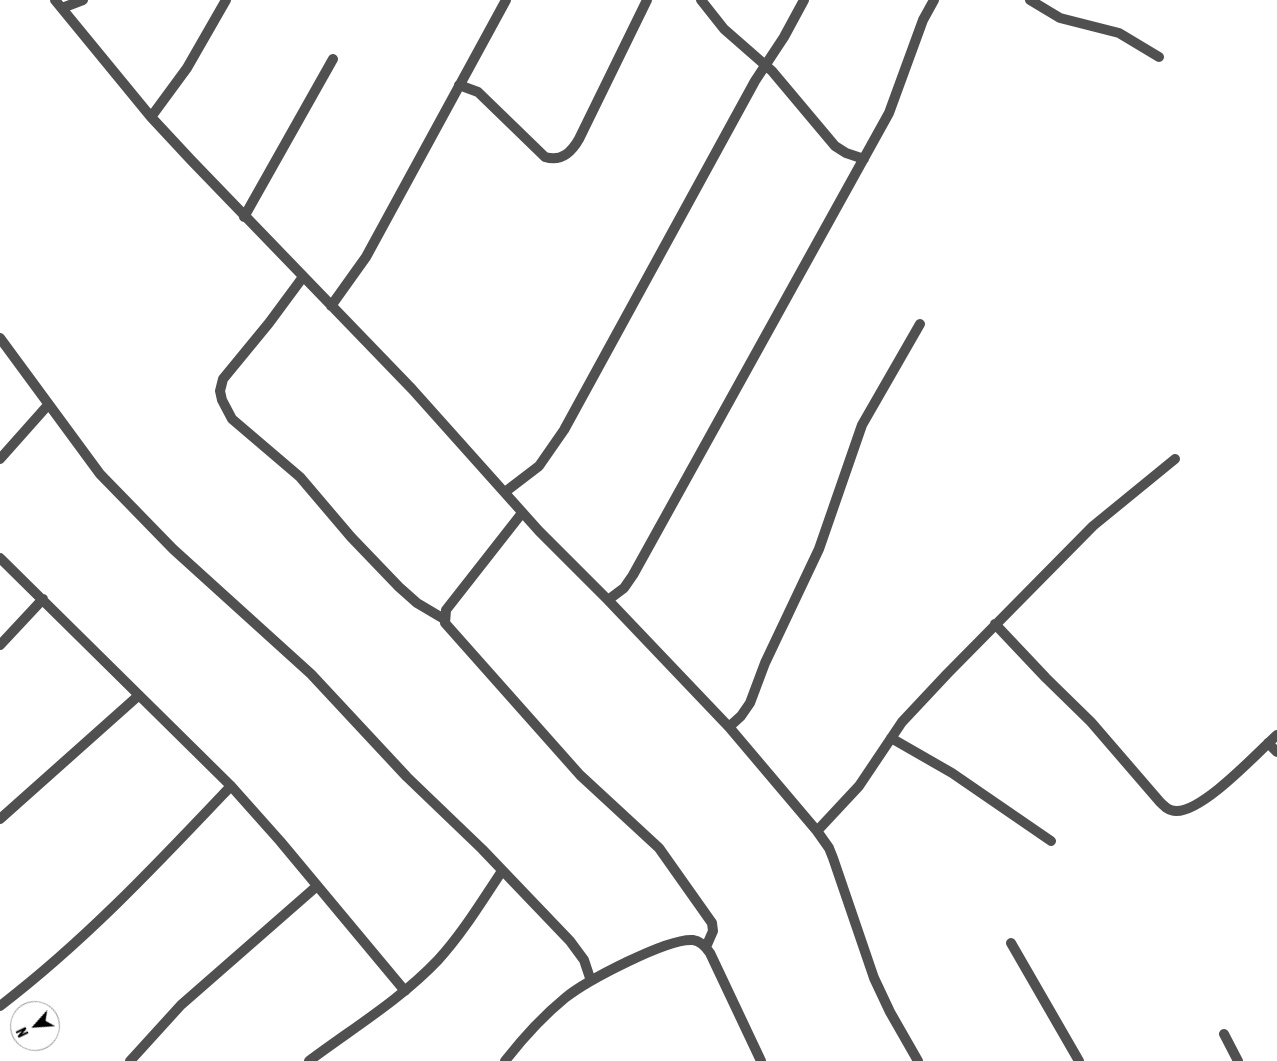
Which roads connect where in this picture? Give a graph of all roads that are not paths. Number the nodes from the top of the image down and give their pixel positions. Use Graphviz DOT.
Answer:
graph roads {
  1 [pos="83,0"];
  2 [pos="226,0"];
  3 [pos="506,0"];
  4 [pos="647,0"];
  5 [pos="701,0"];
  6 [pos="804,0"];
  7 [pos="934,0"];
  8 [pos="1030,0"];
  9 [pos="58,4"];
  10 [pos="1159,57"];
  11 [pos="334,59"];
  12 [pos="765,64"];
  13 [pos="459,85"];
  14 [pos="152,117"];
  15 [pos="864,159"];
  16 [pos="244,217"];
  17 [pos="303,277"];
  18 [pos="331,306"];
  19 [pos="920,324"];
  20 [pos="0,338"];
  21 [pos="48,405"];
  22 [pos="0,459"];
  23 [pos="1175,459"];
  24 [pos="505,492"];
  25 [pos="522,513"];
  26 [pos="0,558"];
  27 [pos="43,599"];
  28 [pos="608,600"];
  29 [pos="444,619"];
  30 [pos="995,624"];
  31 [pos="0,645"];
  32 [pos="138,696"];
  33 [pos="728,727"];
  34 [pos="1277,734"];
  35 [pos="891,738"];
  36 [pos="1268,743"];
  37 [pos="1277,752"];
  38 [pos="231,786"];
  39 [pos="0,819"];
  40 [pos="817,831"];
  41 [pos="1051,841"];
  42 [pos="502,871"];
  43 [pos="317,886"];
  44 [pos="1011,944"];
  45 [pos="706,946"];
  46 [pos="591,980"];
  47 [pos="406,991"];
  48 [pos="0,1006"];
  49 [pos="1224,1034"];
  50 [pos="130,1061"];
  51 [pos="309,1061"];
  52 [pos="505,1061"];
  53 [pos="761,1061"];
  54 [pos="918,1061"];
  55 [pos="1079,1061"];
  56 [pos="1238,1061"];
  1 -- 9 [label="street"];
  2 -- 14 [label="street"];
  3 -- 13 [label="street"];
  4 -- 13 [label="street"];
  5 -- 12 [label="street"];
  6 -- 12 [label="street"];
  7 -- 15 [label="street"];
  8 -- 10 [label="street"];
  9 -- 14 [label="street"];
  11 -- 16 [label="street"];
  12 -- 15 [label="street"];
  12 -- 24 [label="street"];
  13 -- 18 [label="street"];
  14 -- 16 [label="street"];
  15 -- 28 [label="street"];
  16 -- 17 [label="street"];
  17 -- 18 [label="street"];
  17 -- 29 [label="street"];
  18 -- 24 [label="street"];
  19 -- 33 [label="street"];
  20 -- 21 [label="street"];
  21 -- 22 [label="street"];
  21 -- 42 [label="street"];
  23 -- 30 [label="street"];
  24 -- 25 [label="street"];
  25 -- 28 [label="street"];
  25 -- 29 [label="street"];
  26 -- 27 [label="street"];
  27 -- 31 [label="street"];
  27 -- 32 [label="street"];
  28 -- 33 [label="street"];
  29 -- 45 [label="street"];
  30 -- 35 [label="street"];
  30 -- 36 [label="street"];
  32 -- 38 [label="street"];
  32 -- 39 [label="street"];
  33 -- 40 [label="street"];
  34 -- 36 [label="street"];
  35 -- 40 [label="street"];
  35 -- 41 [label="street"];
  36 -- 37 [label="street"];
  38 -- 43 [label="street"];
  38 -- 48 [label="street"];
  40 -- 54 [label="street"];
  42 -- 46 [label="street"];
  42 -- 47 [label="street"];
  43 -- 47 [label="street"];
  43 -- 50 [label="street"];
  44 -- 55 [label="street"];
  45 -- 46 [label="street"];
  45 -- 53 [label="street"];
  46 -- 52 [label="street"];
  47 -- 51 [label="street"];
  49 -- 56 [label="street"];
}
